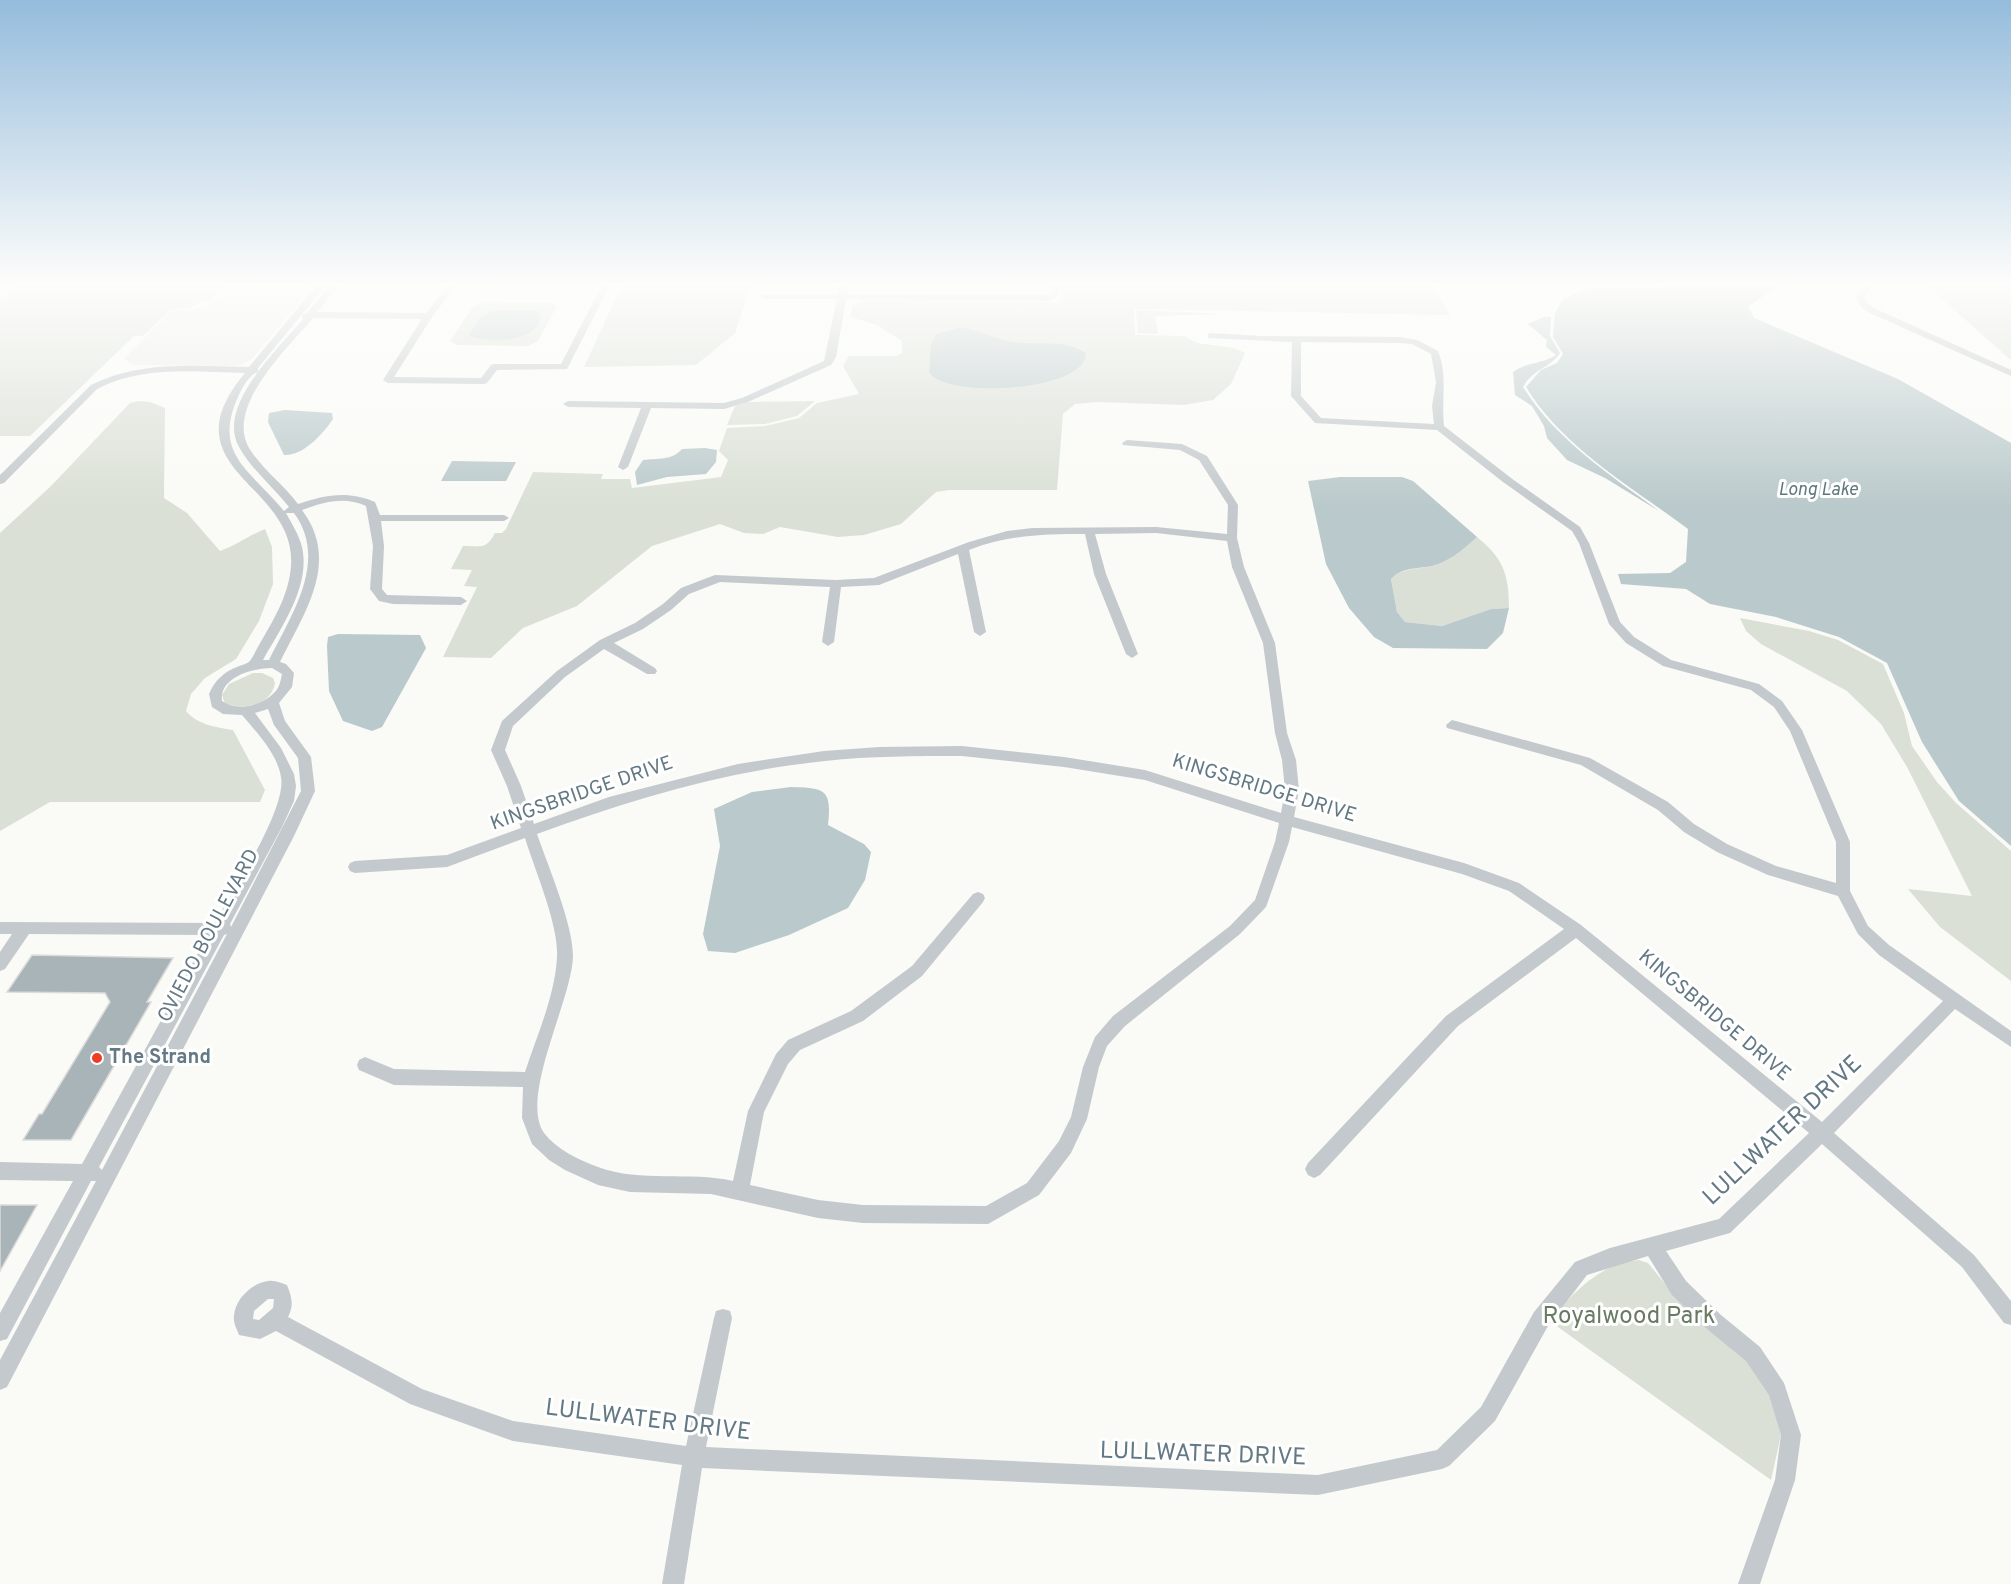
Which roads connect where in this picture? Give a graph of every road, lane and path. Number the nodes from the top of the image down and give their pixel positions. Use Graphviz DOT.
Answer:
graph roads {
  1 [pos="260,359"];
  2 [pos="273,359"];
  3 [pos="401,359"];
  4 [pos="568,359"];
  5 [pos="829,359"];
  6 [pos="1297,359"];
  7 [pos="1436,359"];
  8 [pos="1980,359"];
  9 [pos="251,370"];
  10 [pos="264,370"];
  11 [pos="2011,373"];
  12 [pos="568,404"];
  13 [pos="647,405"];
  14 [pos="1439,427"];
  15 [pos="1127,443"];
  16 [pos="623,467"];
  17 [pos="0,481"];
  18 [pos="296,508"];
  19 [pos="282,513"];
  20 [pos="376,518"];
  21 [pos="504,518"];
  22 [pos="1089,530"];
  23 [pos="1232,538"];
  24 [pos="963,549"];
  25 [pos="836,584"];
  26 [pos="461,601"];
  27 [pos="980,632"];
  28 [pos="828,642"];
  29 [pos="604,643"];
  30 [pos="1132,654"];
  31 [pos="273,664"];
  32 [pos="252,666"];
  33 [pos="651,671"];
  34 [pos="272,702"];
  35 [pos="246,711"];
  36 [pos="1452,725"];
  37 [pos="1286,820"];
  38 [pos="529,831"];
  39 [pos="356,867"];
  40 [pos="1843,891"];
  41 [pos="978,898"];
  42 [pos="0,928"];
  43 [pos="24,929"];
  44 [pos="219,929"];
  45 [pos="237,929"];
  46 [pos="1576,929"];
  47 [pos="0,964"];
  48 [pos="1955,999"];
  49 [pos="2011,1040"];
  50 [pos="365,1065"];
  51 [pos="531,1080"];
  52 [pos="1821,1132"];
  53 [pos="1314,1169"];
  54 [pos="0,1172"];
  55 [pos="87,1173"];
  56 [pos="107,1173"];
  57 [pos="740,1190"];
  58 [pos="1652,1246"];
  59 [pos="2011,1316"];
  60 [pos="723,1318"];
  61 [pos="276,1321"];
  62 [pos="0,1332"];
  63 [pos="0,1380"];
  64 [pos="693,1457"];
  65 [pos="673,1584"];
  66 [pos="1749,1584"];
  1 -- 9 [label="street"];
  2 -- 10 [label="street"];
  3 -- 4 [label="street"];
  5 -- 13 [label="street"];
  6 -- 14 [label="street"];
  7 -- 14 [label="street"];
  8 -- 11 [label="street"];
  9 -- 10 [label="street"];
  9 -- 17 [label="street"];
  9 -- 19 [label="street"];
  10 -- 18 [label="street"];
  12 -- 13 [label="street"];
  13 -- 16 [label="street"];
  14 -- 40 [label="street"];
  15 -- 23 [label="street"];
  18 -- 19 [label="street"];
  18 -- 20 [label="street"];
  18 -- 31 [label="street"];
  19 -- 32 [label="street"];
  20 -- 21 [label="street"];
  20 -- 26 [label="street"];
  22 -- 23 [label="street"];
  22 -- 24 [label="street"];
  22 -- 30 [label="street"];
  23 -- 37 [label="street"];
  24 -- 25 [label="street"];
  24 -- 27 [label="street"];
  25 -- 28 [label="street"];
  25 -- 29 [label="street"];
  29 -- 33 [label="street"];
  29 -- 38 [label="street"];
  31 -- 32 [label="street"];
  31 -- 34 [label="street"];
  32 -- 35 [label="street"];
  34 -- 35 [label="street"];
  34 -- 45 [label="street, OVIEDO BOULEVARD"];
  35 -- 44 [label="street, OVIEDO BOULEVARD"];
  36 -- 40 [label="street"];
  37 -- 38 [label="street, KINGSBRIDGE DRIVE"];
  37 -- 46 [label="street, KINGSBRIDGE DRIVE"];
  37 -- 57 [label="street"];
  38 -- 39 [label="street, KINGSBRIDGE DRIVE"];
  38 -- 51 [label="street"];
  40 -- 48 [label="street"];
  41 -- 57 [label="street"];
  42 -- 43 [label="street"];
  43 -- 44 [label="street"];
  43 -- 47 [label="street"];
  44 -- 45 [label="street"];
  44 -- 55 [label="street, OVIEDO BOULEVARD"];
  45 -- 56 [label="street, OVIEDO BOULEVARD"];
  46 -- 52 [label="street, KINGSBRIDGE DRIVE"];
  46 -- 53 [label="street"];
  48 -- 49 [label="street"];
  48 -- 52 [label="street, LULLWATER DRIVE"];
  50 -- 51 [label="street"];
  51 -- 57 [label="street"];
  52 -- 58 [label="street, LULLWATER DRIVE"];
  52 -- 59 [label="street, KINGSBRIDGE DRIVE"];
  54 -- 55 [label="street"];
  55 -- 56 [label="street"];
  55 -- 62 [label="street, OVIEDO BOULEVARD"];
  56 -- 63 [label="street, OVIEDO BOULEVARD"];
  58 -- 64 [label="street, LULLWATER DRIVE"];
  58 -- 66 [label="street"];
  60 -- 64 [label="street"];
  61 -- 64 [label="street, LULLWATER DRIVE"];
  64 -- 65 [label="street"];
}
